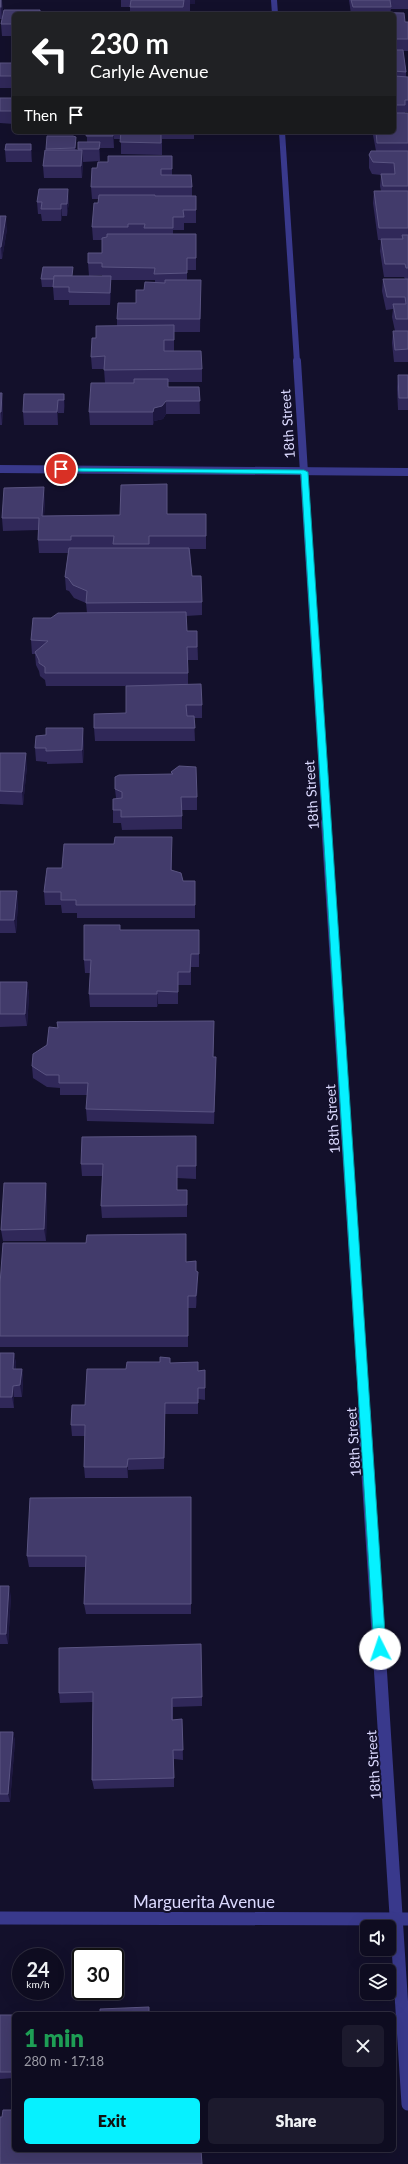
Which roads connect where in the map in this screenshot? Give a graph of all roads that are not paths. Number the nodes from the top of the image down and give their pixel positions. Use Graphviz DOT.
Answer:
graph roads {
  1 [pos="274,0"];
  2 [pos="275,12"];
  3 [pos="282,134"];
  4 [pos="0,469"];
  5 [pos="304,472"];
  6 [pos="408,472"];
  7 [pos="0,1918"];
  8 [pos="403,1919"];
  9 [pos="408,2104"];
  1 -- 2 [label="street"];
  3 -- 5 [label="street, 18th Street"];
  4 -- 5 [label="street"];
  5 -- 6 [label="street"];
  5 -- 8 [label="street, 18th Street"];
  7 -- 8 [label="street, Marguerita Avenue"];
  8 -- 9 [label="street, 18th Street"];
}
